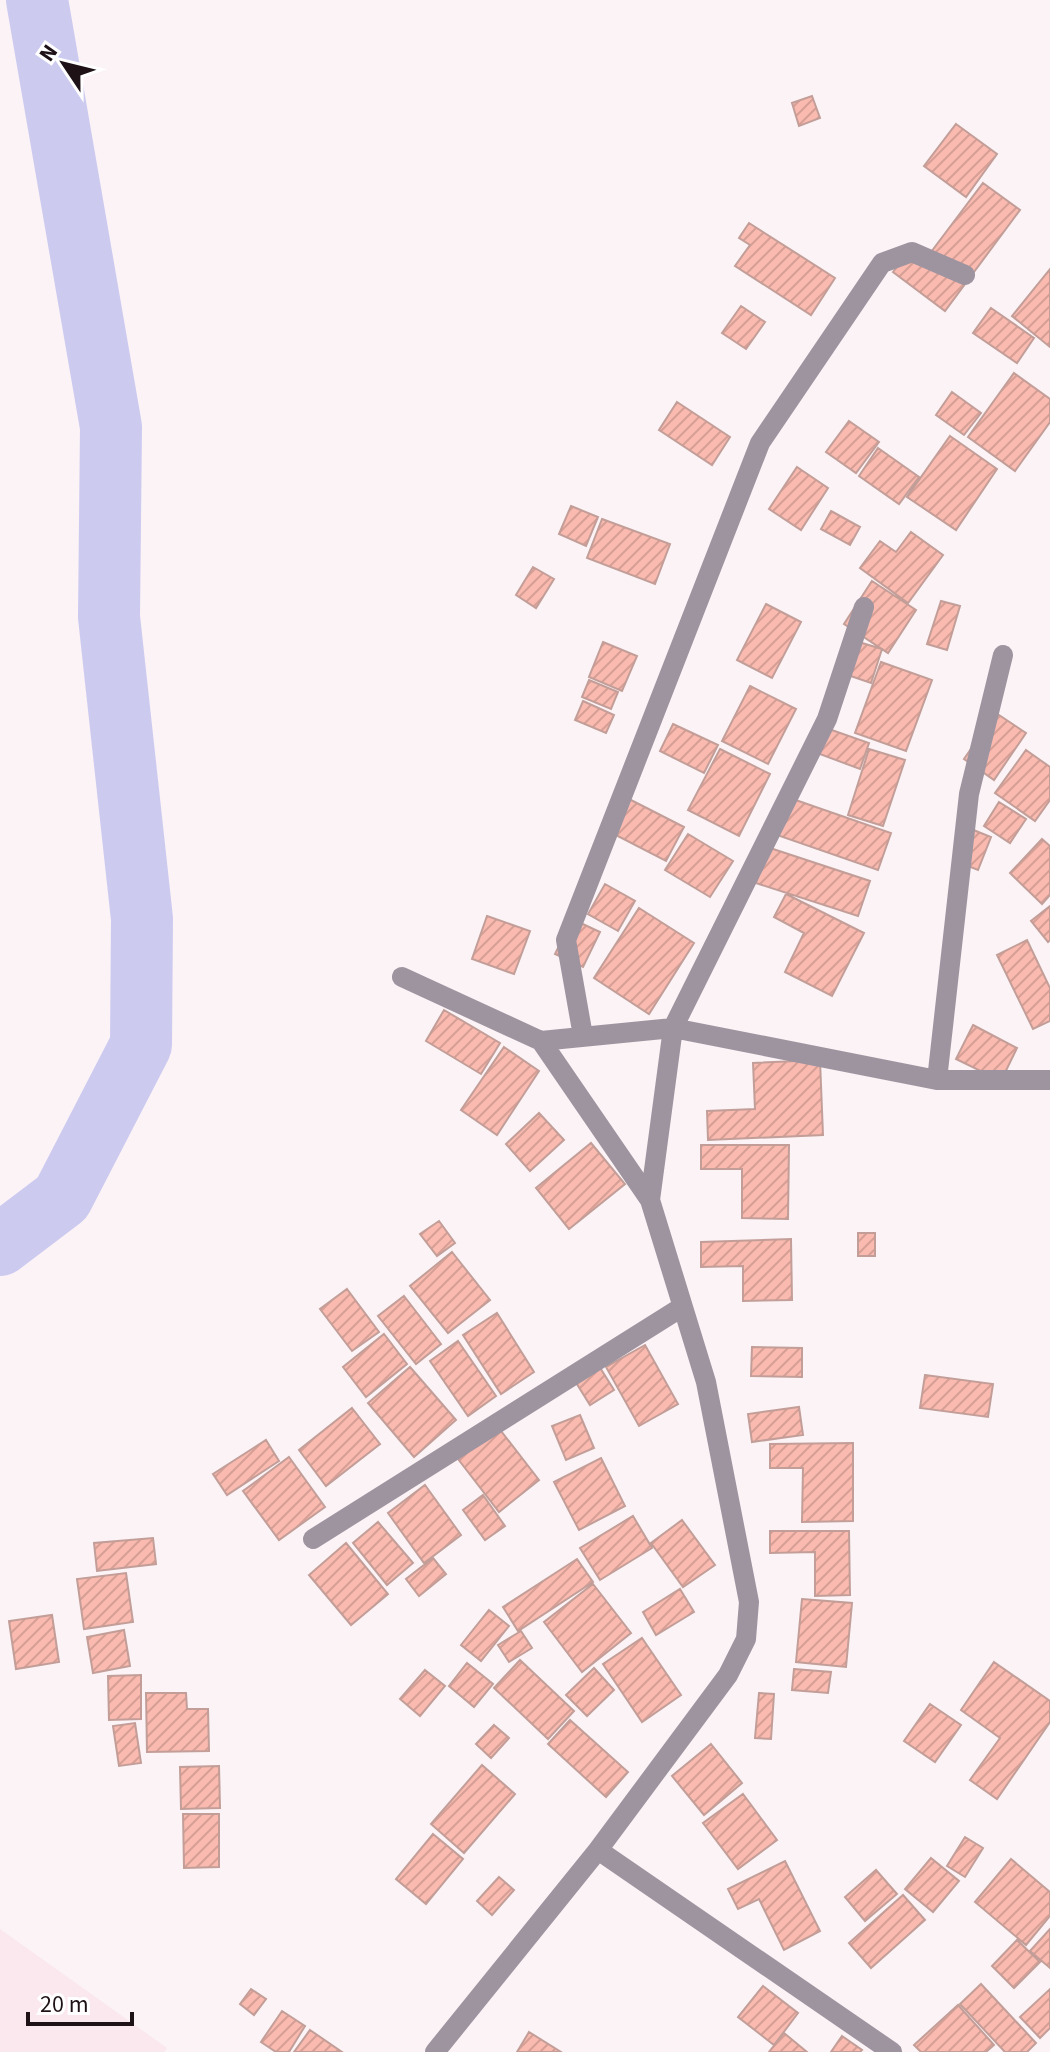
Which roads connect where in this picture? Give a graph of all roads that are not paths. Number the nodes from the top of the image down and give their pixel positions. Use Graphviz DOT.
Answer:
graph roads {
  1 [pos="965,275"];
  2 [pos="864,607"];
  3 [pos="1003,655"];
  4 [pos="402,977"];
  5 [pos="673,1028"];
  6 [pos="583,1036"];
  7 [pos="541,1041"];
  8 [pos="937,1080"];
  9 [pos="1050,1080"];
  10 [pos="650,1200"];
  11 [pos="682,1307"];
  12 [pos="313,1539"];
  13 [pos="598,1850"];
  14 [pos="435,2052"];
  15 [pos="892,2052"];
  1 -- 6 [label="street"];
  2 -- 5 [label="street"];
  3 -- 8 [label="street"];
  4 -- 7 [label="street"];
  5 -- 6 [label="street"];
  5 -- 8 [label="street"];
  5 -- 10 [label="street"];
  6 -- 7 [label="street"];
  7 -- 10 [label="street"];
  8 -- 9 [label="street"];
  10 -- 11 [label="street"];
  11 -- 12 [label="street"];
  11 -- 13 [label="street"];
  13 -- 14 [label="street"];
  13 -- 15 [label="street"];
}
